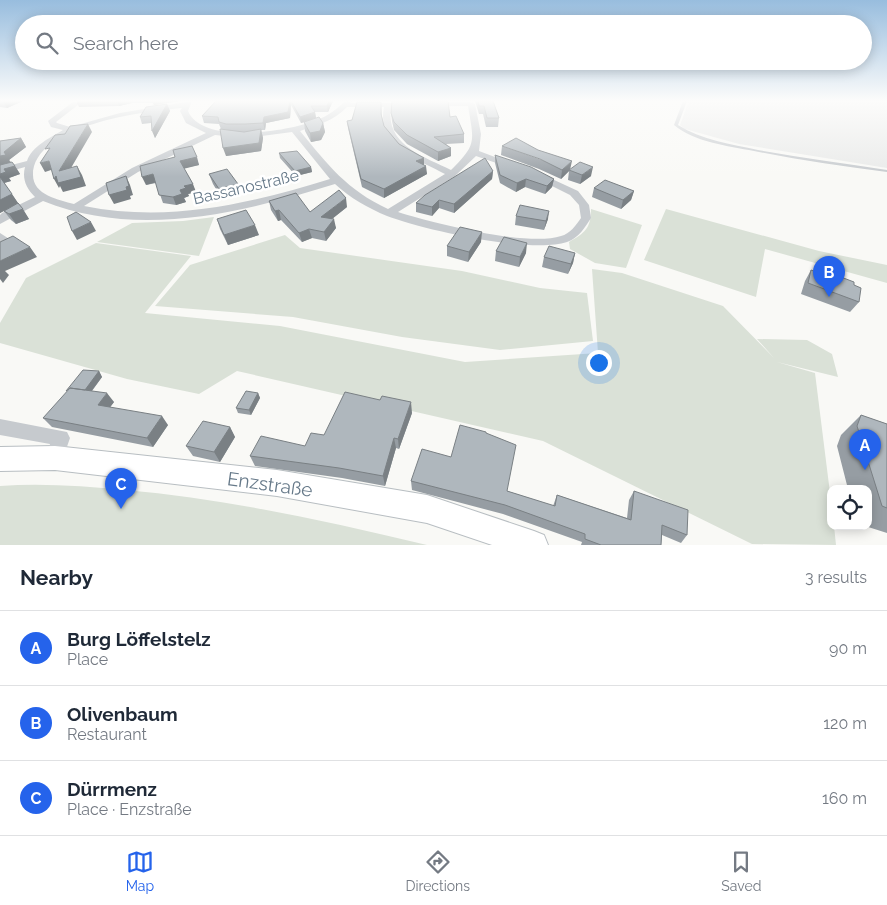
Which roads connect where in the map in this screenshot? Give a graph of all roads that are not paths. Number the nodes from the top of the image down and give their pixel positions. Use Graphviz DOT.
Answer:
graph roads {
  1 [pos="59,126"];
  2 [pos="81,126"];
  3 [pos="198,126"];
  4 [pos="305,126"];
  5 [pos="387,126"];
  6 [pos="475,126"];
  7 [pos="677,126"];
  8 [pos="70,130"];
  9 [pos="295,130"];
  10 [pos="216,131"];
  11 [pos="474,152"];
  12 [pos="30,163"];
  13 [pos="0,171"];
  14 [pos="887,171"];
  15 [pos="452,174"];
  16 [pos="337,180"];
  17 [pos="43,197"];
  18 [pos="76,207"];
  19 [pos="389,213"];
  20 [pos="0,221"];
  21 [pos="0,236"];
  22 [pos="11,244"];
  23 [pos="0,427"];
  24 [pos="55,458"];
  25 [pos="0,459"];
  26 [pos="534,545"];
  1 -- 8 [label="street"];
  2 -- 8 [label="street"];
  3 -- 10 [label="street"];
  4 -- 9 [label="street"];
  5 -- 15 [label="street"];
  6 -- 11 [label="street"];
  7 -- 14 [label="lane"];
  8 -- 12 [label="street"];
  9 -- 10 [label="street"];
  9 -- 16 [label="street"];
  10 -- 18 [label="street"];
  11 -- 15 [label="street"];
  11 -- 19 [label="street"];
  12 -- 13 [label="street"];
  12 -- 17 [label="street"];
  15 -- 19 [label="street"];
  16 -- 18 [label="street, Bassanostraße"];
  16 -- 19 [label="street"];
  17 -- 18 [label="street, Bassanostraße"];
  17 -- 20 [label="street"];
  21 -- 22 [label="street"];
  23 -- 24 [label="street"];
  24 -- 25 [label="main road, Enzstraße"];
  24 -- 26 [label="main road, Enzstraße"];
}
